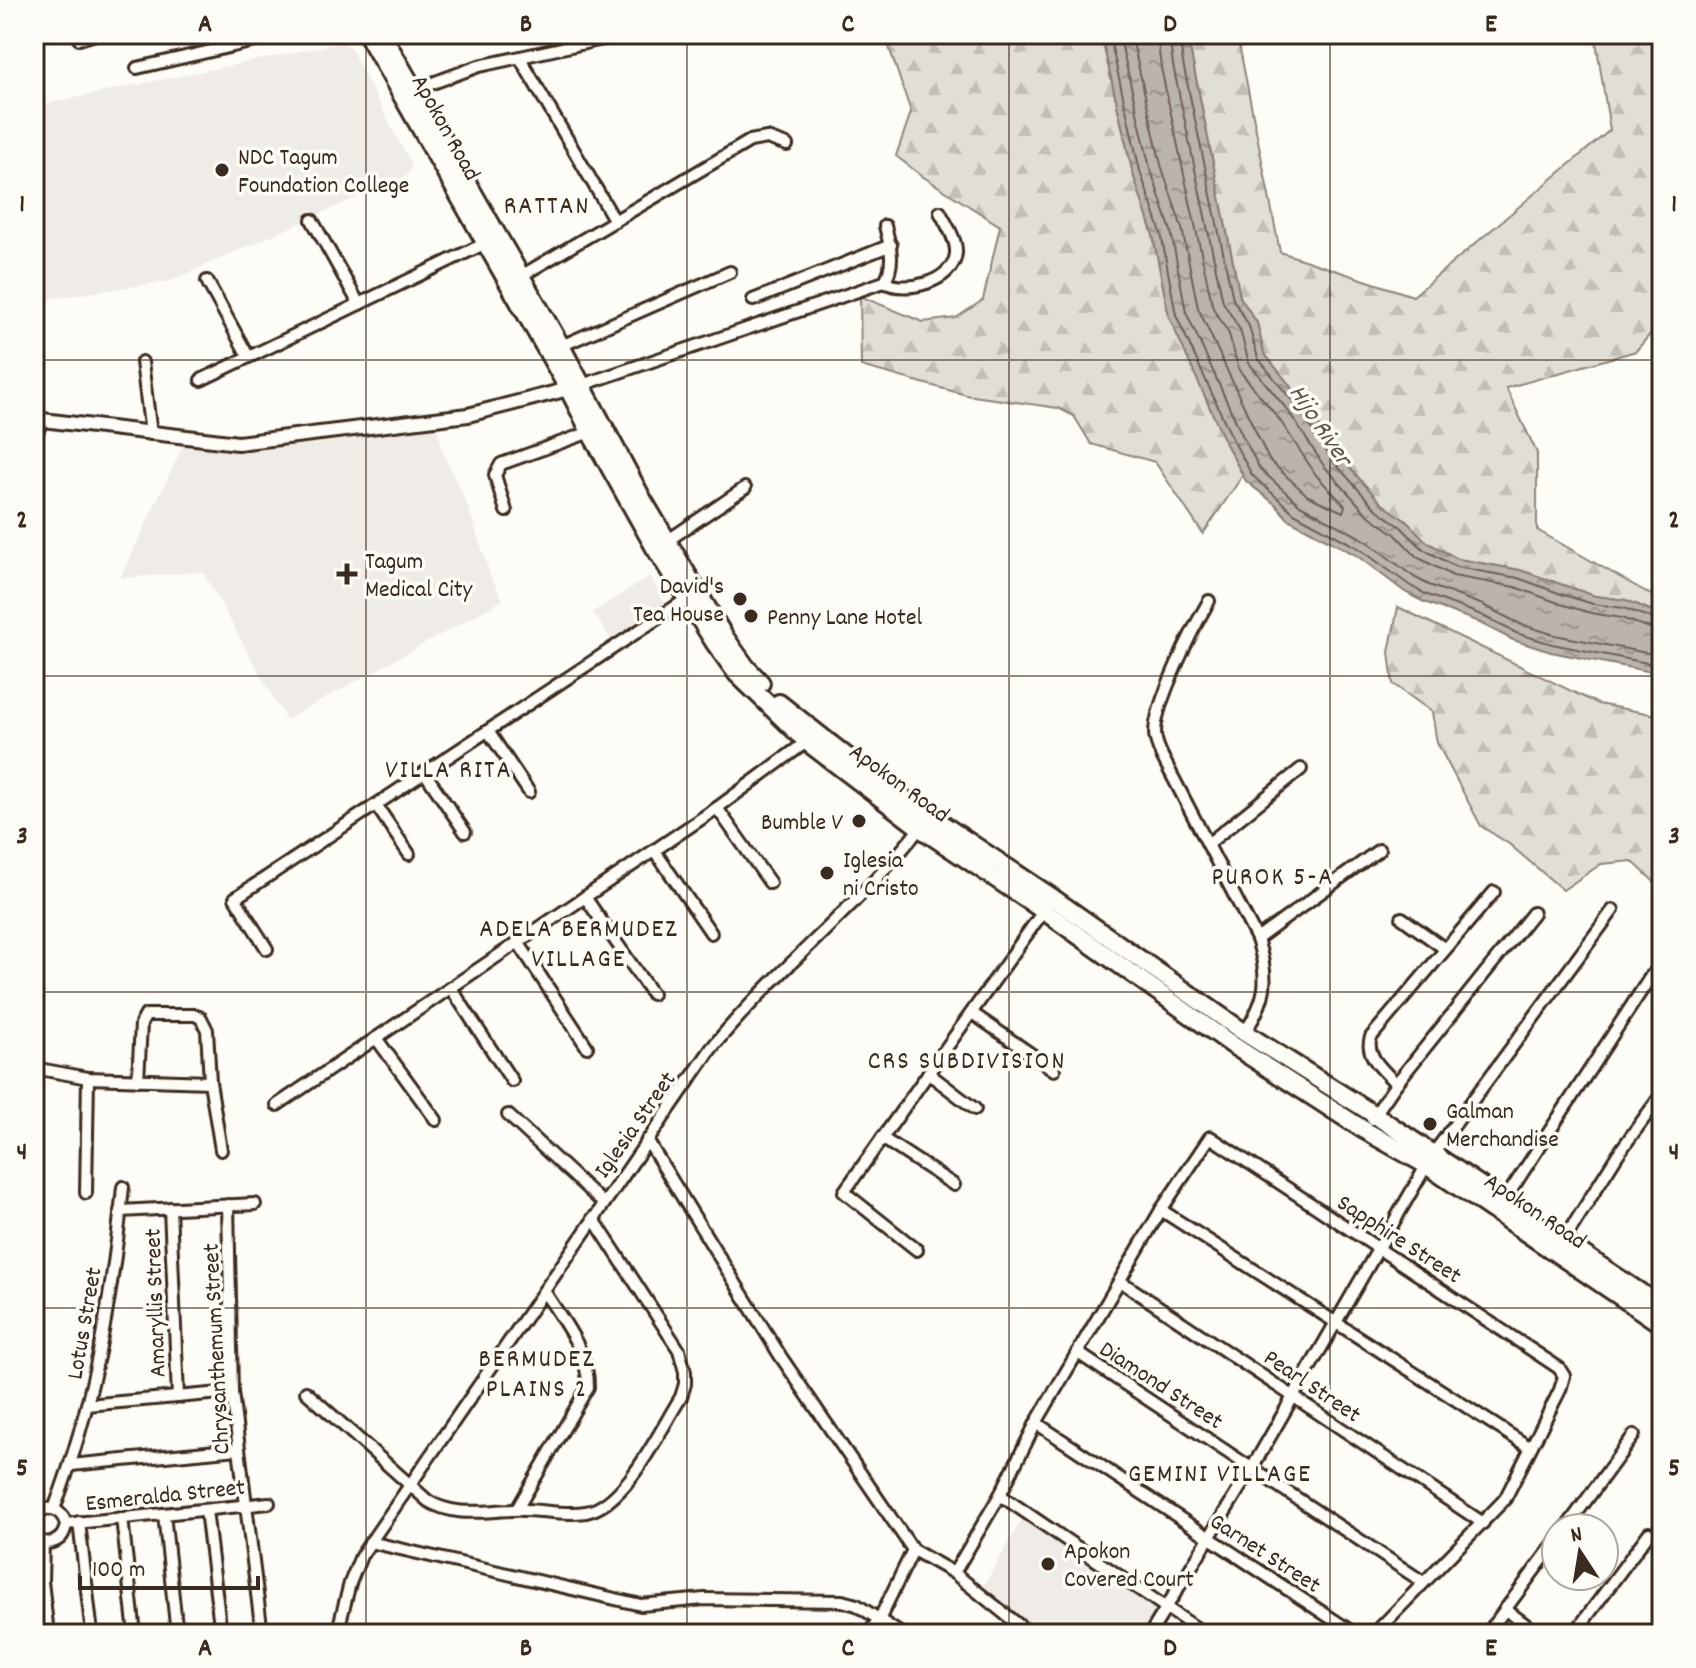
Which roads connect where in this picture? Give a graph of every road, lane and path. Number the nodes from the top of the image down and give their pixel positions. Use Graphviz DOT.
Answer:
graph roads {
  1 [pos="95,34"];
  2 [pos="285,34"];
  3 [pos="367,34"];
  4 [pos="382,34"];
  5 [pos="626,34"];
  6 [pos="79,39"];
  7 [pos="520,58"];
  8 [pos="137,68"];
  9 [pos="408,93"];
  10 [pos="787,145"];
  11 [pos="940,212"];
  12 [pos="312,220"];
  13 [pos="615,221"];
  14 [pos="885,226"];
  15 [pos="491,240"];
  16 [pos="891,245"];
  17 [pos="730,272"];
  18 [pos="514,280"];
  19 [pos="207,281"];
  20 [pos="884,282"];
  21 [pos="753,300"];
  22 [pos="359,304"];
  23 [pos="561,346"];
  24 [pos="248,356"];
  25 [pos="142,362"];
  26 [pos="201,380"];
  27 [pos="576,387"];
  28 [pos="37,420"];
  29 [pos="596,430"];
  30 [pos="151,434"];
  31 [pos="34,437"];
  32 [pos="745,488"];
  33 [pos="506,511"];
  34 [pos="667,541"];
  35 [pos="692,595"];
  36 [pos="1209,601"];
  37 [pos="488,731"];
  38 [pos="812,738"];
  39 [pos="1301,769"];
  40 [pos="425,773"];
  41 [pos="529,792"];
  42 [pos="376,805"];
  43 [pos="717,808"];
  44 [pos="924,822"];
  45 [pos="465,832"];
  46 [pos="1209,843"];
  47 [pos="654,850"];
  48 [pos="1379,850"];
  49 [pos="409,854"];
  50 [pos="770,883"];
  51 [pos="1494,892"];
  52 [pos="585,897"];
  53 [pos="1049,905"];
  54 [pos="1613,910"];
  55 [pos="1533,913"];
  56 [pos="1402,918"];
  57 [pos="711,933"];
  58 [pos="1257,939"];
  59 [pos="518,942"];
  60 [pos="267,949"];
  61 [pos="1445,949"];
  62 [pos="1662,965"];
  63 [pos="451,988"];
  64 [pos="652,994"];
  65 [pos="972,1013"];
  66 [pos="376,1038"];
  67 [pos="1239,1040"];
  68 [pos="587,1047"];
  69 [pos="34,1068"];
  70 [pos="1054,1070"];
  71 [pos="928,1073"];
  72 [pos="88,1078"];
  73 [pos="138,1080"];
  74 [pos="512,1081"];
  75 [pos="210,1082"];
  76 [pos="1396,1084"];
  77 [pos="1662,1094"];
  78 [pos="277,1105"];
  79 [pos="975,1109"];
  80 [pos="508,1115"];
  81 [pos="1375,1115"];
  82 [pos="436,1120"];
  83 [pos="1364,1130"];
  84 [pos="882,1138"];
  85 [pos="647,1140"];
  86 [pos="221,1150"];
  87 [pos="1429,1160"];
  88 [pos="954,1185"];
  89 [pos="123,1187"];
  90 [pos="86,1193"];
  91 [pos="1504,1201"];
  92 [pos="603,1203"];
  93 [pos="255,1204"];
  94 [pos="228,1205"];
  95 [pos="170,1208"];
  96 [pos="1161,1210"];
  97 [pos="120,1211"];
  98 [pos="593,1218"];
  99 [pos="1564,1240"];
  100 [pos="1379,1249"];
  101 [pos="917,1250"];
  102 [pos="1120,1281"];
  103 [pos="544,1291"];
  104 [pos="1662,1307"];
  105 [pos="1336,1323"];
  106 [pos="1662,1325"];
  107 [pos="1078,1353"];
  108 [pos="232,1392"];
  109 [pos="306,1392"];
  110 [pos="1293,1396"];
  111 [pos="178,1397"];
  112 [pos="87,1405"];
  113 [pos="1036,1423"];
  114 [pos="1634,1435"];
  115 [pos="1529,1447"];
  116 [pos="238,1449"];
  117 [pos="71,1465"];
  118 [pos="1252,1468"];
  119 [pos="411,1486"];
  120 [pos="1000,1495"];
  121 [pos="269,1503"];
  122 [pos="247,1506"];
  123 [pos="54,1509"];
  124 [pos="517,1509"];
  125 [pos="206,1510"];
  126 [pos="35,1511"];
  127 [pos="1578,1512"];
  128 [pos="164,1514"];
  129 [pos="122,1518"];
  130 [pos="79,1522"];
  131 [pos="1483,1523"];
  132 [pos="66,1524"];
  133 [pos="1649,1533"];
  134 [pos="1209,1539"];
  135 [pos="38,1540"];
  136 [pos="370,1542"];
  137 [pos="913,1550"];
  138 [pos="1540,1562"];
  139 [pos="954,1573"];
  140 [pos="38,1581"];
  141 [pos="1423,1582"];
  142 [pos="1166,1607"];
  143 [pos="1505,1609"];
  144 [pos="880,1618"];
  145 [pos="48,1632"];
  146 [pos="34,1633"];
  147 [pos="92,1634"];
  148 [pos="135,1634"];
  149 [pos="177,1634"];
  150 [pos="221,1634"];
  151 [pos="262,1634"];
  152 [pos="337,1634"];
  153 [pos="868,1634"];
  154 [pos="901,1634"];
  155 [pos="1030,1634"];
  156 [pos="1150,1634"];
  157 [pos="1205,1634"];
  158 [pos="1355,1634"];
  159 [pos="1374,1634"];
  160 [pos="1487,1634"];
  161 [pos="1538,1634"];
  162 [pos="1574,1634"];
  1 -- 6 [label="street"];
  2 -- 8 [label="street"];
  3 -- 9 [label="highway, Apokon Road"];
  4 -- 9 [label="highway, Apokon Road"];
  5 -- 7 [label="street"];
  7 -- 9 [label="street"];
  7 -- 13 [label="street"];
  9 -- 15 [label="highway, Apokon Road"];
  10 -- 13 [label="street"];
  11 -- 20 [label="street"];
  12 -- 22 [label="street"];
  13 -- 18 [label="street"];
  14 -- 16 [label="street"];
  15 -- 18 [label="highway, Apokon Road"];
  15 -- 22 [label="street"];
  16 -- 20 [label="street"];
  16 -- 21 [label="street"];
  17 -- 23 [label="street"];
  18 -- 23 [label="highway, Apokon Road"];
  18 -- 27 [label="highway, Apokon Road"];
  19 -- 24 [label="street"];
  20 -- 27 [label="street"];
  22 -- 24 [label="street"];
  23 -- 27 [label="highway, Apokon Road"];
  24 -- 26 [label="street"];
  25 -- 30 [label="street"];
  27 -- 29 [label="highway, Apokon Road"];
  27 -- 30 [label="street"];
  28 -- 30 [label="street"];
  28 -- 31 [label="street"];
  29 -- 33 [label="street"];
  29 -- 34 [label="highway, Apokon Road"];
  29 -- 35 [label="highway, Apokon Road"];
  32 -- 34 [label="street"];
  34 -- 35 [label="highway, Apokon Road"];
  35 -- 37 [label="street"];
  35 -- 38 [label="highway, Apokon Road"];
  36 -- 46 [label="street"];
  37 -- 40 [label="street"];
  37 -- 41 [label="street"];
  38 -- 43 [label="street"];
  38 -- 44 [label="highway, Apokon Road"];
  39 -- 46 [label="street"];
  40 -- 42 [label="street"];
  40 -- 45 [label="street"];
  42 -- 49 [label="street"];
  42 -- 60 [label="street"];
  43 -- 47 [label="street"];
  43 -- 50 [label="street"];
  44 -- 53 [label="highway, Apokon Road"];
  44 -- 85 [label="street, Iglesia Street"];
  46 -- 58 [label="street"];
  47 -- 52 [label="street"];
  47 -- 57 [label="street"];
  48 -- 58 [label="street"];
  51 -- 61 [label="street"];
  52 -- 59 [label="street"];
  52 -- 64 [label="street"];
  53 -- 65 [label="street"];
  53 -- 67 [label="highway, Apokon Road"];
  54 -- 87 [label="street"];
  55 -- 76 [label="street"];
  56 -- 61 [label="street"];
  58 -- 67 [label="street"];
  59 -- 63 [label="street"];
  59 -- 68 [label="street"];
  61 -- 76 [label="street"];
  62 -- 91 [label="street"];
  63 -- 66 [label="street"];
  63 -- 74 [label="street"];
  65 -- 70 [label="street"];
  65 -- 71 [label="street"];
  66 -- 78 [label="street"];
  66 -- 82 [label="street"];
  67 -- 81 [label="highway, Apokon Road"];
  67 -- 83 [label="highway, Apokon Road"];
  69 -- 72 [label="street"];
  71 -- 79 [label="street"];
  71 -- 84 [label="street"];
  72 -- 73 [label="street"];
  72 -- 90 [label="street"];
  73 -- 75 [label="street"];
  73 -- 75 [label="street"];
  75 -- 86 [label="street"];
  76 -- 81 [label="street"];
  77 -- 99 [label="street"];
  80 -- 92 [label="street"];
  81 -- 83 [label="street"];
  81 -- 87 [label="highway, Apokon Road"];
  83 -- 87 [label="highway, Apokon Road"];
  84 -- 88 [label="street"];
  84 -- 101 [label="street"];
  85 -- 92 [label="street, Iglesia Street"];
  85 -- 137 [label="street"];
  87 -- 91 [label="highway, Apokon Road"];
  87 -- 100 [label="street"];
  87 -- 106 [label="highway, Apokon Road"];
  89 -- 97 [label="street, Lotus Street"];
  91 -- 99 [label="highway, Apokon Road"];
  92 -- 98 [label="street, Iglesia Street"];
  93 -- 94 [label="street"];
  94 -- 95 [label="street"];
  94 -- 108 [label="street, Chrysanthemum Street"];
  95 -- 97 [label="street"];
  95 -- 111 [label="street, Amaryllis Street"];
  96 -- 100 [label="street, Sapphire Street"];
  96 -- 102 [label="street"];
  96 -- 105 [label="street"];
  97 -- 112 [label="street, Lotus Street"];
  98 -- 103 [label="street, Iglesia Street"];
  98 -- 124 [label="street"];
  99 -- 104 [label="highway, Apokon Road"];
  100 -- 105 [label="street"];
  100 -- 115 [label="street, Sapphire Street"];
  102 -- 107 [label="street"];
  102 -- 110 [label="street, Pearl Street"];
  103 -- 119 [label="street, Iglesia Street"];
  103 -- 124 [label="street"];
  105 -- 110 [label="street"];
  105 -- 115 [label="street"];
  107 -- 113 [label="street"];
  107 -- 118 [label="street, Diamond Street"];
  108 -- 111 [label="street"];
  108 -- 116 [label="street, Chrysanthemum Street"];
  109 -- 119 [label="street"];
  110 -- 118 [label="street"];
  110 -- 131 [label="street, Pearl Street"];
  111 -- 112 [label="street"];
  112 -- 117 [label="street, Lotus Street"];
  113 -- 120 [label="street"];
  113 -- 134 [label="street, Garnet Street"];
  114 -- 127 [label="street"];
  115 -- 131 [label="street"];
  116 -- 117 [label="street"];
  116 -- 122 [label="street, Chrysanthemum Street"];
  117 -- 123 [label="street, Lotus Street"];
  118 -- 134 [label="street"];
  118 -- 141 [label="street, Diamond Street"];
  119 -- 124 [label="street"];
  119 -- 136 [label="street, Iglesia Street"];
  120 -- 139 [label="street"];
  120 -- 142 [label="street"];
  121 -- 122 [label="street, Esmeralda Street"];
  122 -- 125 [label="street, Esmeralda Street"];
  122 -- 151 [label="street, Chrysanthemum Street"];
  123 -- 126 [label="street"];
  123 -- 132 [label="street"];
  125 -- 128 [label="street, Esmeralda Street"];
  125 -- 150 [label="street"];
  128 -- 129 [label="street, Esmeralda Street"];
  128 -- 149 [label="street"];
  129 -- 130 [label="street, Esmeralda Street"];
  129 -- 148 [label="street"];
  130 -- 132 [label="street, Esmeralda Street"];
  130 -- 147 [label="street"];
  131 -- 141 [label="street"];
  132 -- 135 [label="street"];
  133 -- 162 [label="street"];
  134 -- 142 [label="street"];
  134 -- 158 [label="street, Garnet Street"];
  135 -- 140 [label="street"];
  136 -- 144 [label="street"];
  136 -- 152 [label="street, Iglesia Street"];
  137 -- 139 [label="street"];
  137 -- 144 [label="street"];
  138 -- 143 [label="street"];
  139 -- 155 [label="street"];
  140 -- 145 [label="street"];
  141 -- 159 [label="street"];
  142 -- 156 [label="street"];
  142 -- 157 [label="street"];
  143 -- 160 [label="street"];
  143 -- 161 [label="street"];
  144 -- 153 [label="street"];
  144 -- 154 [label="street"];
  145 -- 146 [label="street"];
}
